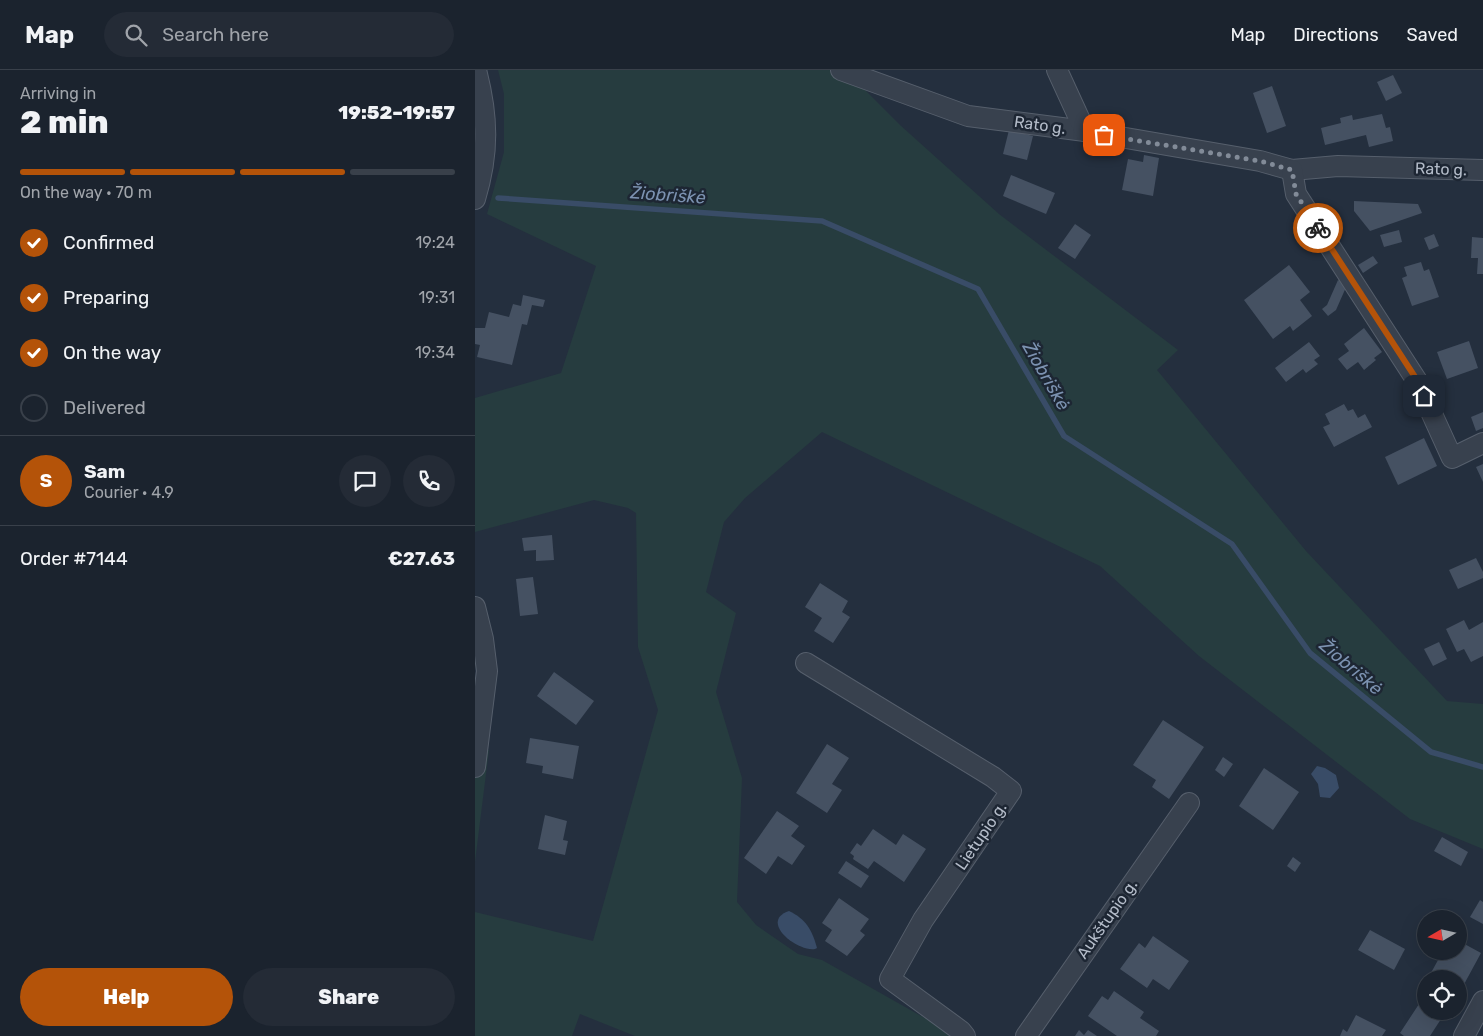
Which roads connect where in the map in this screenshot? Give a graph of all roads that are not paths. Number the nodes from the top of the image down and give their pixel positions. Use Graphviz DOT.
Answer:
graph roads {
  1 [pos="476,70"];
  2 [pos="841,70"];
  3 [pos="1057,70"];
  4 [pos="1085,131"];
  5 [pos="1292,170"];
  6 [pos="1483,170"];
  7 [pos="475,199"];
  8 [pos="1483,443"];
  9 [pos="475,607"];
  10 [pos="806,663"];
  11 [pos="475,766"];
  12 [pos="1189,803"];
  13 [pos="1483,1001"];
  14 [pos="965,1036"];
  15 [pos="1025,1036"];
  16 [pos="1464,1036"];
  1 -- 7 [label="street"];
  2 -- 4 [label="street, Rato g."];
  3 -- 4 [label="street"];
  4 -- 5 [label="street, Rato g."];
  5 -- 6 [label="street, Rato g."];
  5 -- 8 [label="street"];
  9 -- 11 [label="street"];
  10 -- 14 [label="street, Lietupio g."];
  12 -- 15 [label="street, Aukštupio g."];
  13 -- 16 [label="street"];
}
